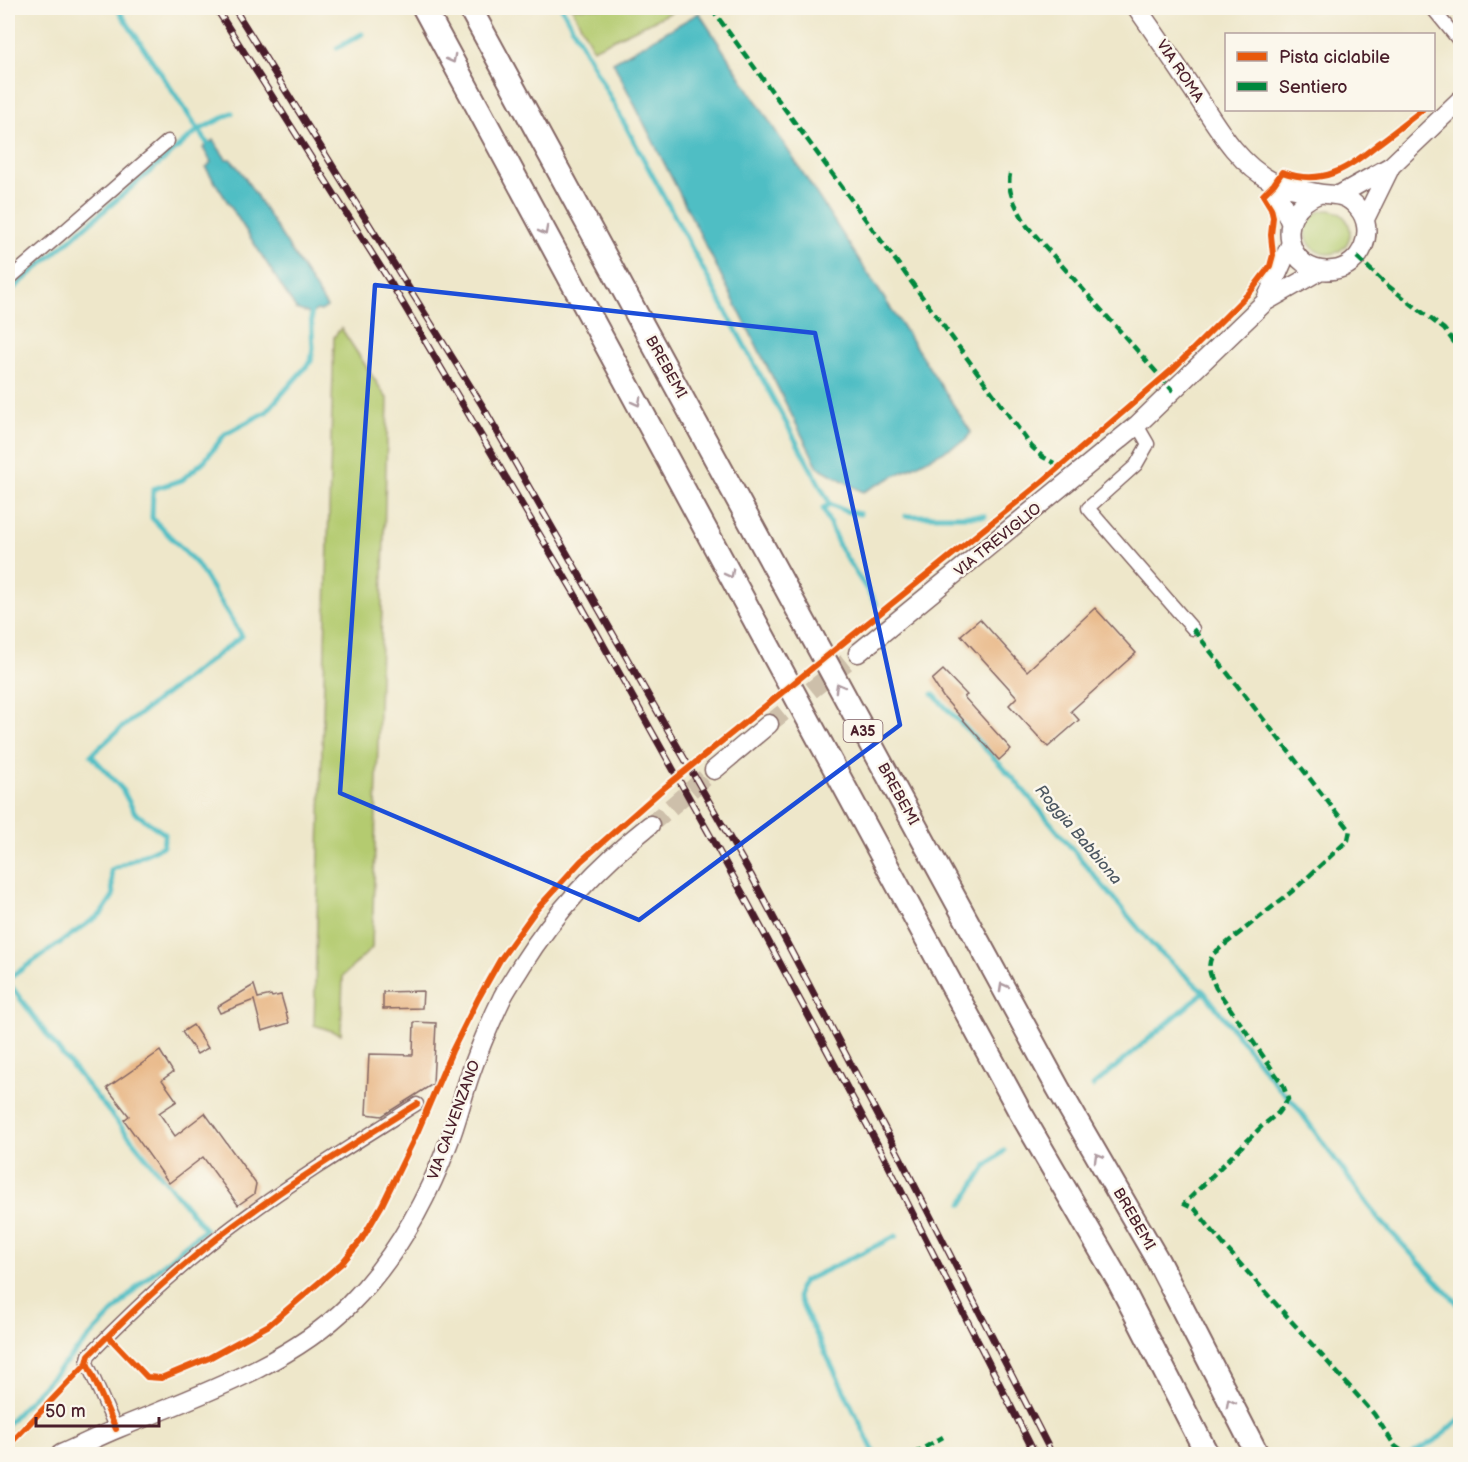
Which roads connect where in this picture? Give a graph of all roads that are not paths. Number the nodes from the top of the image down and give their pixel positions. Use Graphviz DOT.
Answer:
graph roads {
  1 [pos="424,8"];
  2 [pos="470,8"];
  3 [pos="1137,8"];
  4 [pos="1432,8"];
  5 [pos="1461,42"];
  6 [pos="1461,100"];
  7 [pos="168,141"];
  8 [pos="1391,166"];
  9 [pos="1274,184"];
  10 [pos="1319,194"];
  11 [pos="1339,195"];
  12 [pos="1365,219"];
  13 [pos="1290,222"];
  14 [pos="1291,243"];
  15 [pos="1321,270"];
  16 [pos="8,280"];
  17 [pos="1265,302"];
  18 [pos="1137,425"];
  19 [pos="1193,629"];
  20 [pos="858,653"];
  21 [pos="769,724"];
  22 [pos="714,770"];
  23 [pos="650,825"];
  24 [pos="417,1104"];
  25 [pos="116,1429"];
  26 [pos="61,1455"];
  27 [pos="1207,1455"];
  28 [pos="1257,1455"];
  1 -- 27 [label="highway, A35, one-way"];
  28 -- 2 [label="highway, BREBEMI / A35, one-way"];
  3 -- 9 [label="main road, VIA ROMA"];
  4 -- 5 [label="street"];
  6 -- 8 [label="main road, VIA TREVIGLIO"];
  7 -- 16 [label="street"];
  8 -- 11 [label="main road, VIA TREVIGLIO"];
  8 -- 12 [label="main road, VIA TREVIGLIO"];
  9 -- 10 [label="main road, VIA ROMA"];
  9 -- 13 [label="main road, VIA ROMA"];
  10 -- 11 [label="main road"];
  10 -- 13 [label="main road"];
  11 -- 12 [label="main road"];
  12 -- 15 [label="main road, VIA TREVIGLIO"];
  13 -- 14 [label="main road, VIA TREVIGLIO"];
  14 -- 15 [label="main road"];
  14 -- 17 [label="main road, VIA TREVIGLIO"];
  15 -- 17 [label="main road, VIA TREVIGLIO"];
  17 -- 18 [label="main road, VIA TREVIGLIO"];
  18 -- 19 [label="street"];
  18 -- 20 [label="main road, VIA TREVIGLIO"];
  21 -- 22 [label="main road"];
  23 -- 25 [label="main road, VIA CALVENZANO"];
  24 -- 25 [label="street"];
  25 -- 26 [label="main road, VIA CALVENZANO"];
}
